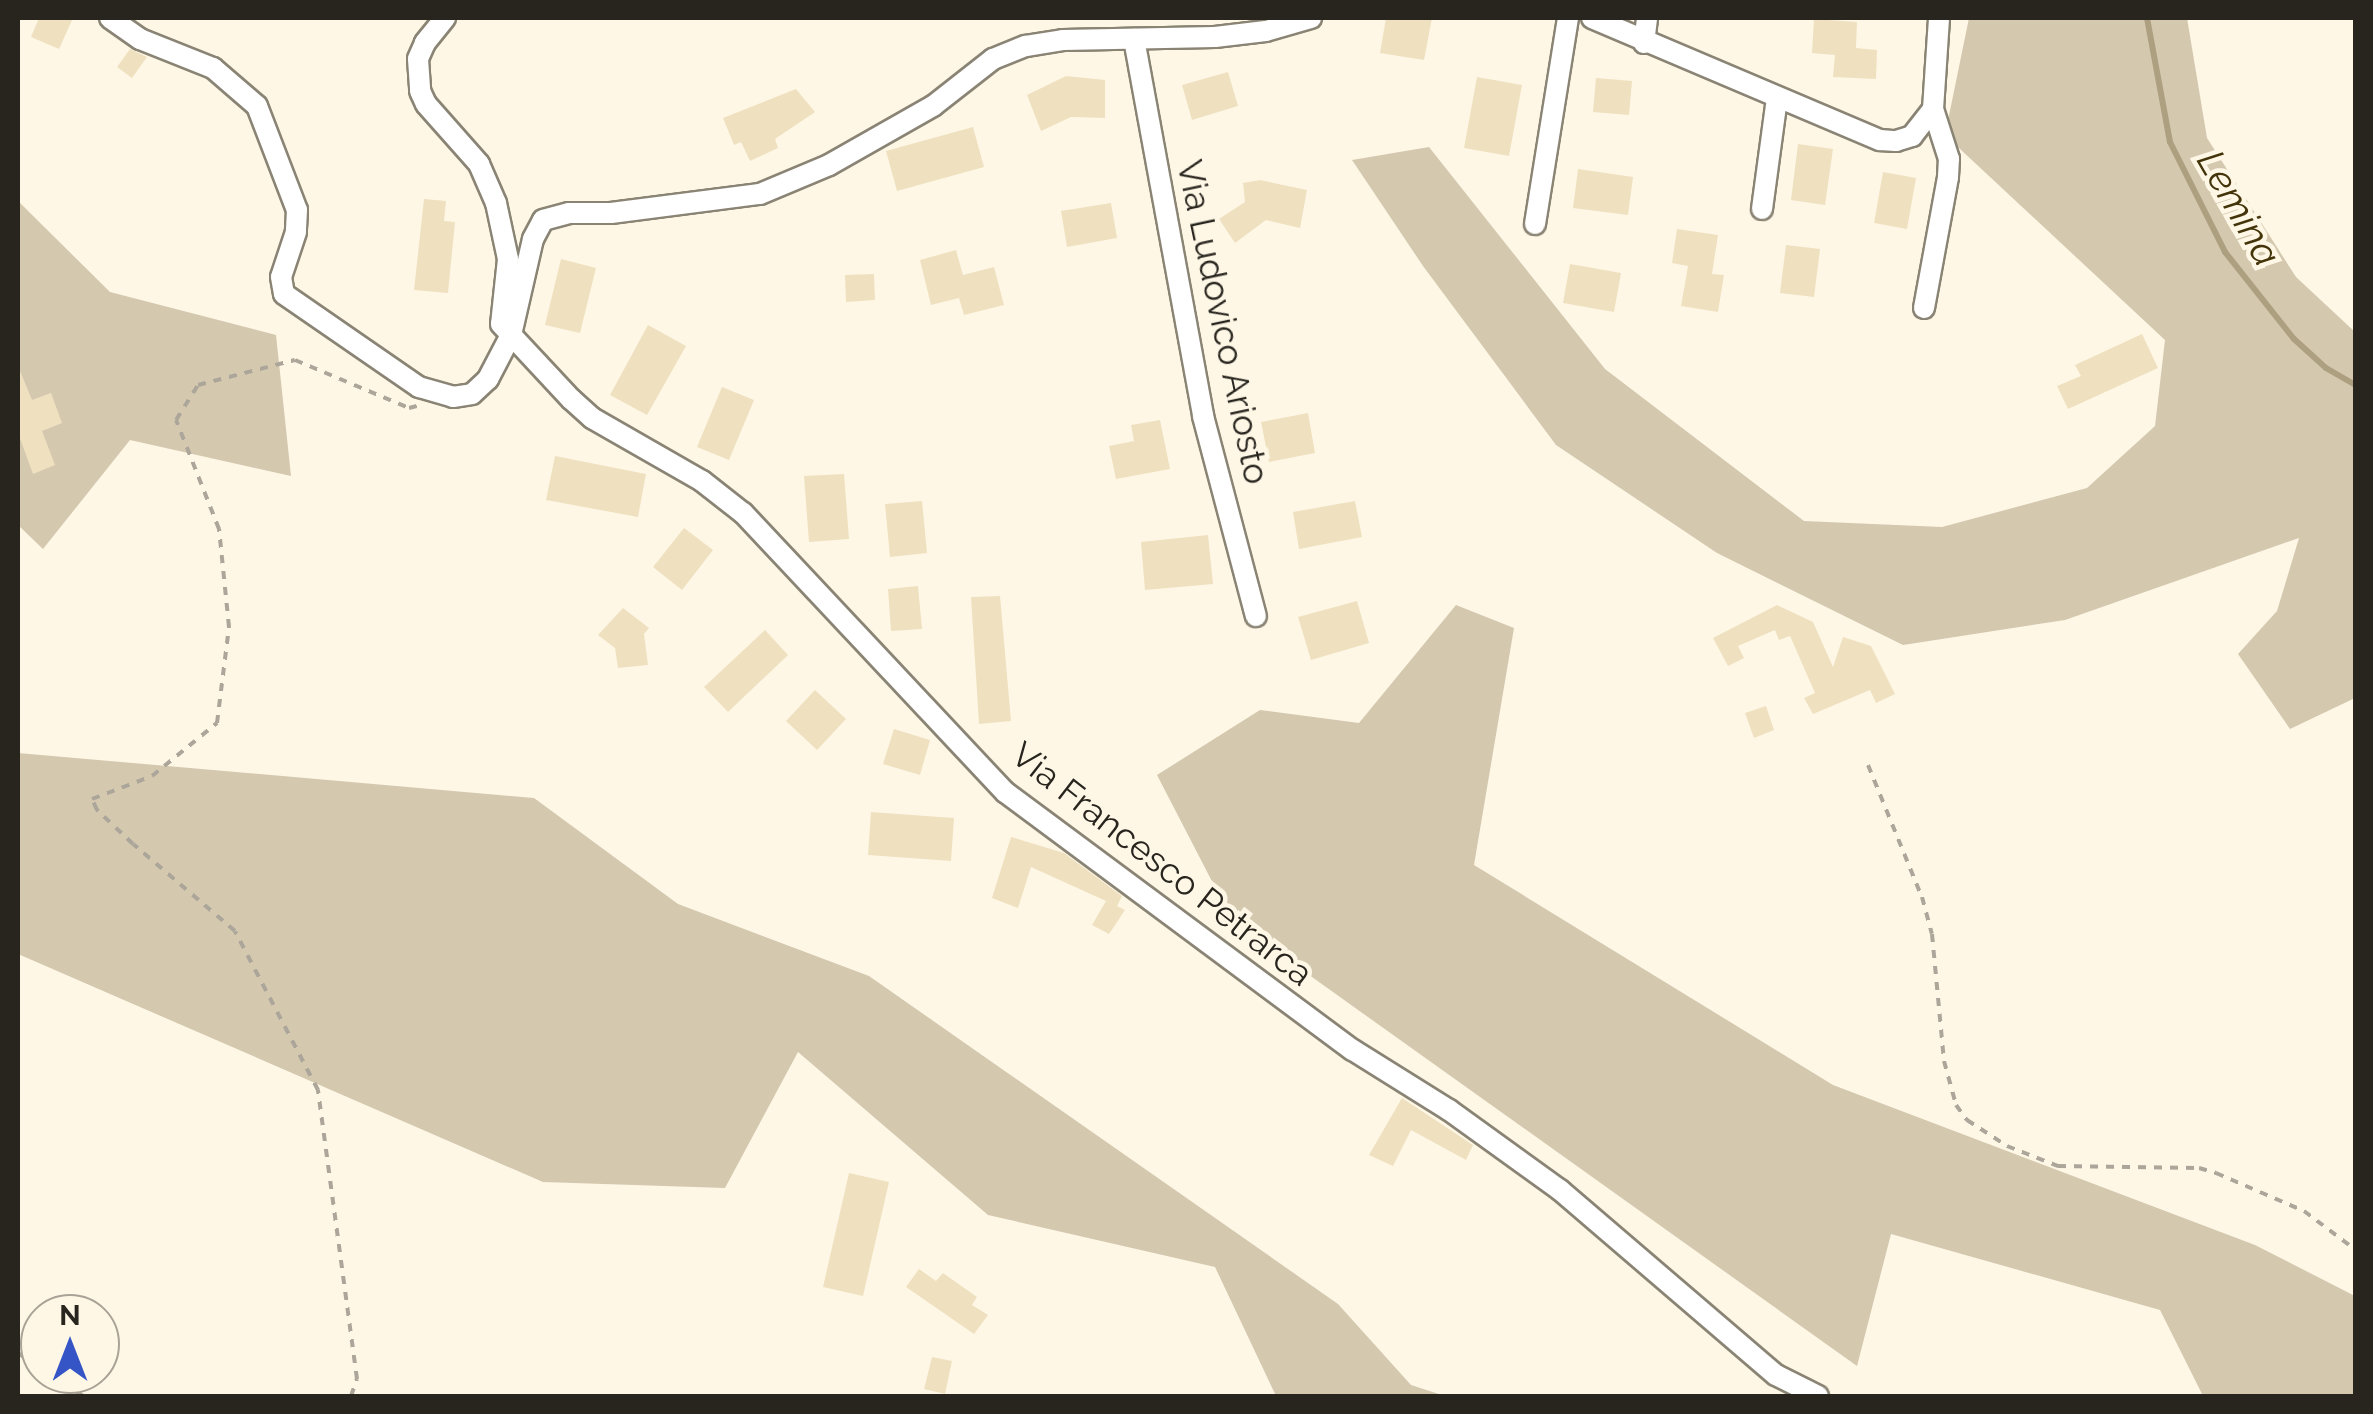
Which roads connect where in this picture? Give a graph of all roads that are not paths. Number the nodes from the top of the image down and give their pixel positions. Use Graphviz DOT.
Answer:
graph roads {
  1 [pos="110,18"];
  2 [pos="445,18"];
  3 [pos="1311,18"];
  4 [pos="1568,18"];
  5 [pos="1592,18"];
  6 [pos="1647,18"];
  7 [pos="1939,18"];
  8 [pos="1134,39"];
  9 [pos="1644,43"];
  10 [pos="1777,98"];
  11 [pos="1934,109"];
  12 [pos="1762,209"];
  13 [pos="1535,224"];
  14 [pos="1924,308"];
  15 [pos="511,336"];
  16 [pos="1256,616"];
  17 [pos="1818,1396"];
  1 -- 15 [label="street"];
  2 -- 15 [label="street"];
  3 -- 8 [label="street"];
  4 -- 13 [label="street"];
  5 -- 9 [label="street"];
  6 -- 9 [label="street"];
  7 -- 11 [label="street"];
  8 -- 15 [label="street"];
  8 -- 16 [label="street, Via Ludovico Ariosto"];
  9 -- 10 [label="street"];
  10 -- 11 [label="street"];
  10 -- 12 [label="street"];
  11 -- 14 [label="street"];
  15 -- 17 [label="street, Via Francesco Petrarca"];
}
